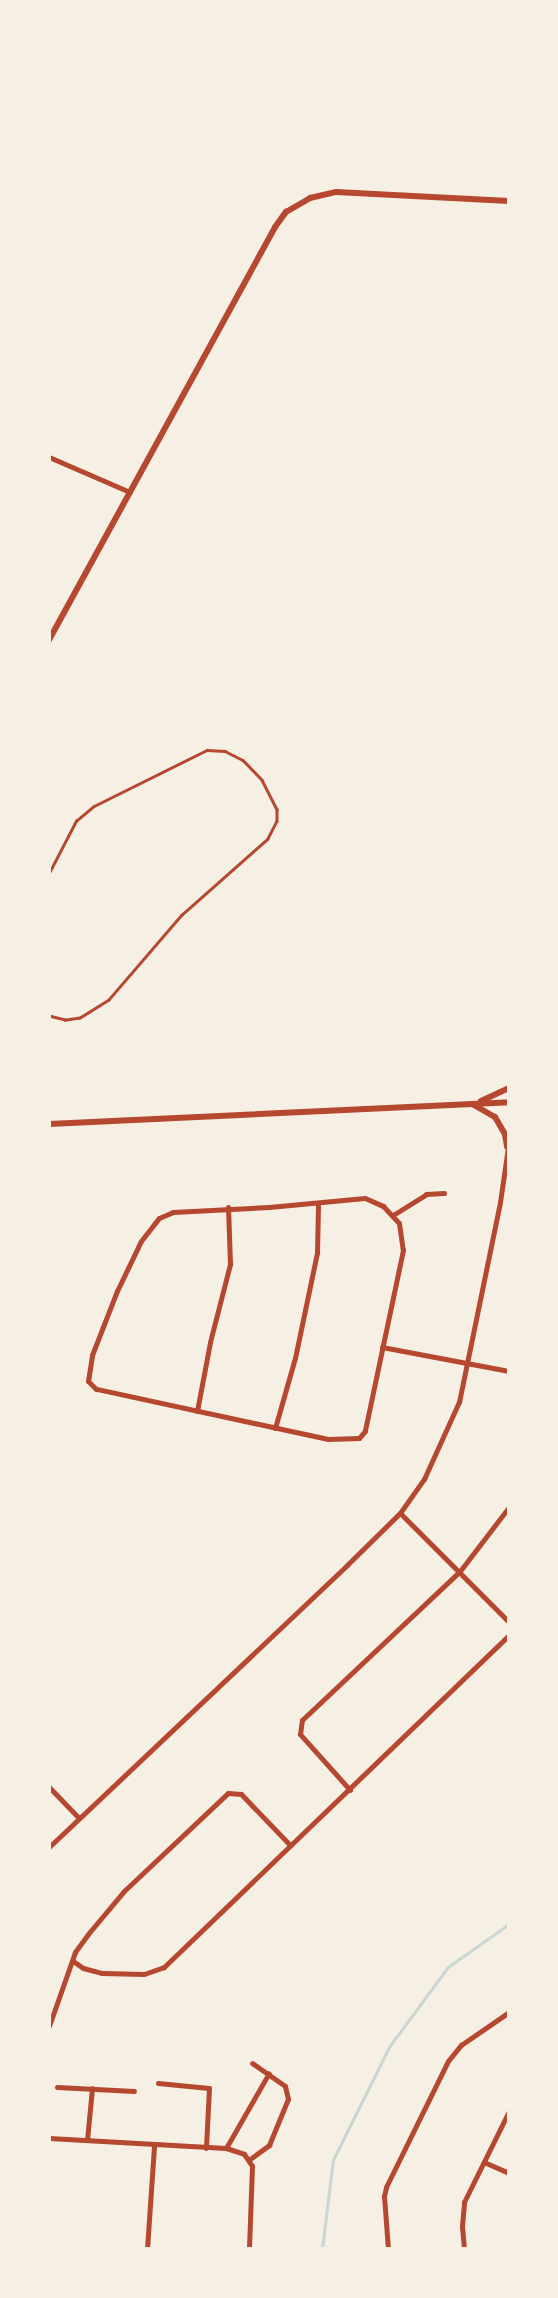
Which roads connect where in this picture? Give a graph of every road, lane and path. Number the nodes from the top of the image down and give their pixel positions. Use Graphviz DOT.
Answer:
graph roads {
  1 [pos="509,201"];
  2 [pos="49,457"];
  3 [pos="130,492"];
  4 [pos="49,640"];
  5 [pos="49,873"];
  6 [pos="49,1016"];
  7 [pos="509,1088"];
  8 [pos="509,1102"];
  9 [pos="473,1104"];
  10 [pos="49,1124"];
  11 [pos="508,1143"];
  12 [pos="444,1193"];
  13 [pos="318,1204"];
  14 [pos="228,1207"];
  15 [pos="393,1215"];
  16 [pos="382,1347"];
  17 [pos="467,1362"];
  18 [pos="509,1371"];
  19 [pos="197,1411"];
  20 [pos="275,1428"];
  21 [pos="509,1507"];
  22 [pos="400,1513"];
  23 [pos="460,1570"];
  24 [pos="509,1622"];
  25 [pos="509,1635"];
  26 [pos="49,1787"];
  27 [pos="350,1790"];
  28 [pos="78,1817"];
  29 [pos="290,1845"];
  30 [pos="49,1847"];
  31 [pos="73,1961"];
  32 [pos="509,2012"];
  33 [pos="49,2026"];
  34 [pos="252,2063"];
  35 [pos="269,2073"];
  36 [pos="158,2083"];
  37 [pos="57,2087"];
  38 [pos="92,2088"];
  39 [pos="134,2091"];
  40 [pos="509,2111"];
  41 [pos="49,2137"];
  42 [pos="87,2140"];
  43 [pos="154,2146"];
  44 [pos="206,2148"];
  45 [pos="226,2148"];
  46 [pos="250,2160"];
  47 [pos="484,2162"];
  48 [pos="509,2173"];
  49 [pos="147,2249"];
  50 [pos="249,2249"];
  51 [pos="388,2249"];
  52 [pos="464,2249"];
  1 -- 3 [label="street"];
  2 -- 3 [label="street"];
  3 -- 4 [label="street"];
  5 -- 6 [label="lane"];
  7 -- 9 [label="street"];
  8 -- 9 [label="street"];
  9 -- 10 [label="street"];
  9 -- 11 [label="street"];
  11 -- 17 [label="street"];
  12 -- 15 [label="street"];
  13 -- 14 [label="street"];
  13 -- 15 [label="street"];
  13 -- 20 [label="street"];
  14 -- 19 [label="street"];
  14 -- 19 [label="street"];
  15 -- 16 [label="street"];
  16 -- 17 [label="street"];
  16 -- 20 [label="street"];
  17 -- 18 [label="street"];
  17 -- 22 [label="street"];
  19 -- 20 [label="street"];
  21 -- 23 [label="street"];
  22 -- 23 [label="street"];
  22 -- 28 [label="street"];
  23 -- 24 [label="street"];
  23 -- 27 [label="street"];
  25 -- 27 [label="street"];
  26 -- 28 [label="street"];
  27 -- 29 [label="street"];
  28 -- 30 [label="street"];
  29 -- 31 [label="street"];
  29 -- 31 [label="street"];
  31 -- 33 [label="street"];
  32 -- 51 [label="street"];
  34 -- 35 [label="street"];
  35 -- 45 [label="street"];
  35 -- 46 [label="street"];
  36 -- 44 [label="street"];
  37 -- 38 [label="street"];
  38 -- 39 [label="street"];
  38 -- 42 [label="street"];
  40 -- 47 [label="street"];
  41 -- 42 [label="street"];
  42 -- 43 [label="street"];
  43 -- 44 [label="street"];
  43 -- 49 [label="street"];
  44 -- 45 [label="street"];
  45 -- 46 [label="street"];
  46 -- 50 [label="street"];
  47 -- 48 [label="street"];
  47 -- 52 [label="street"];
}
